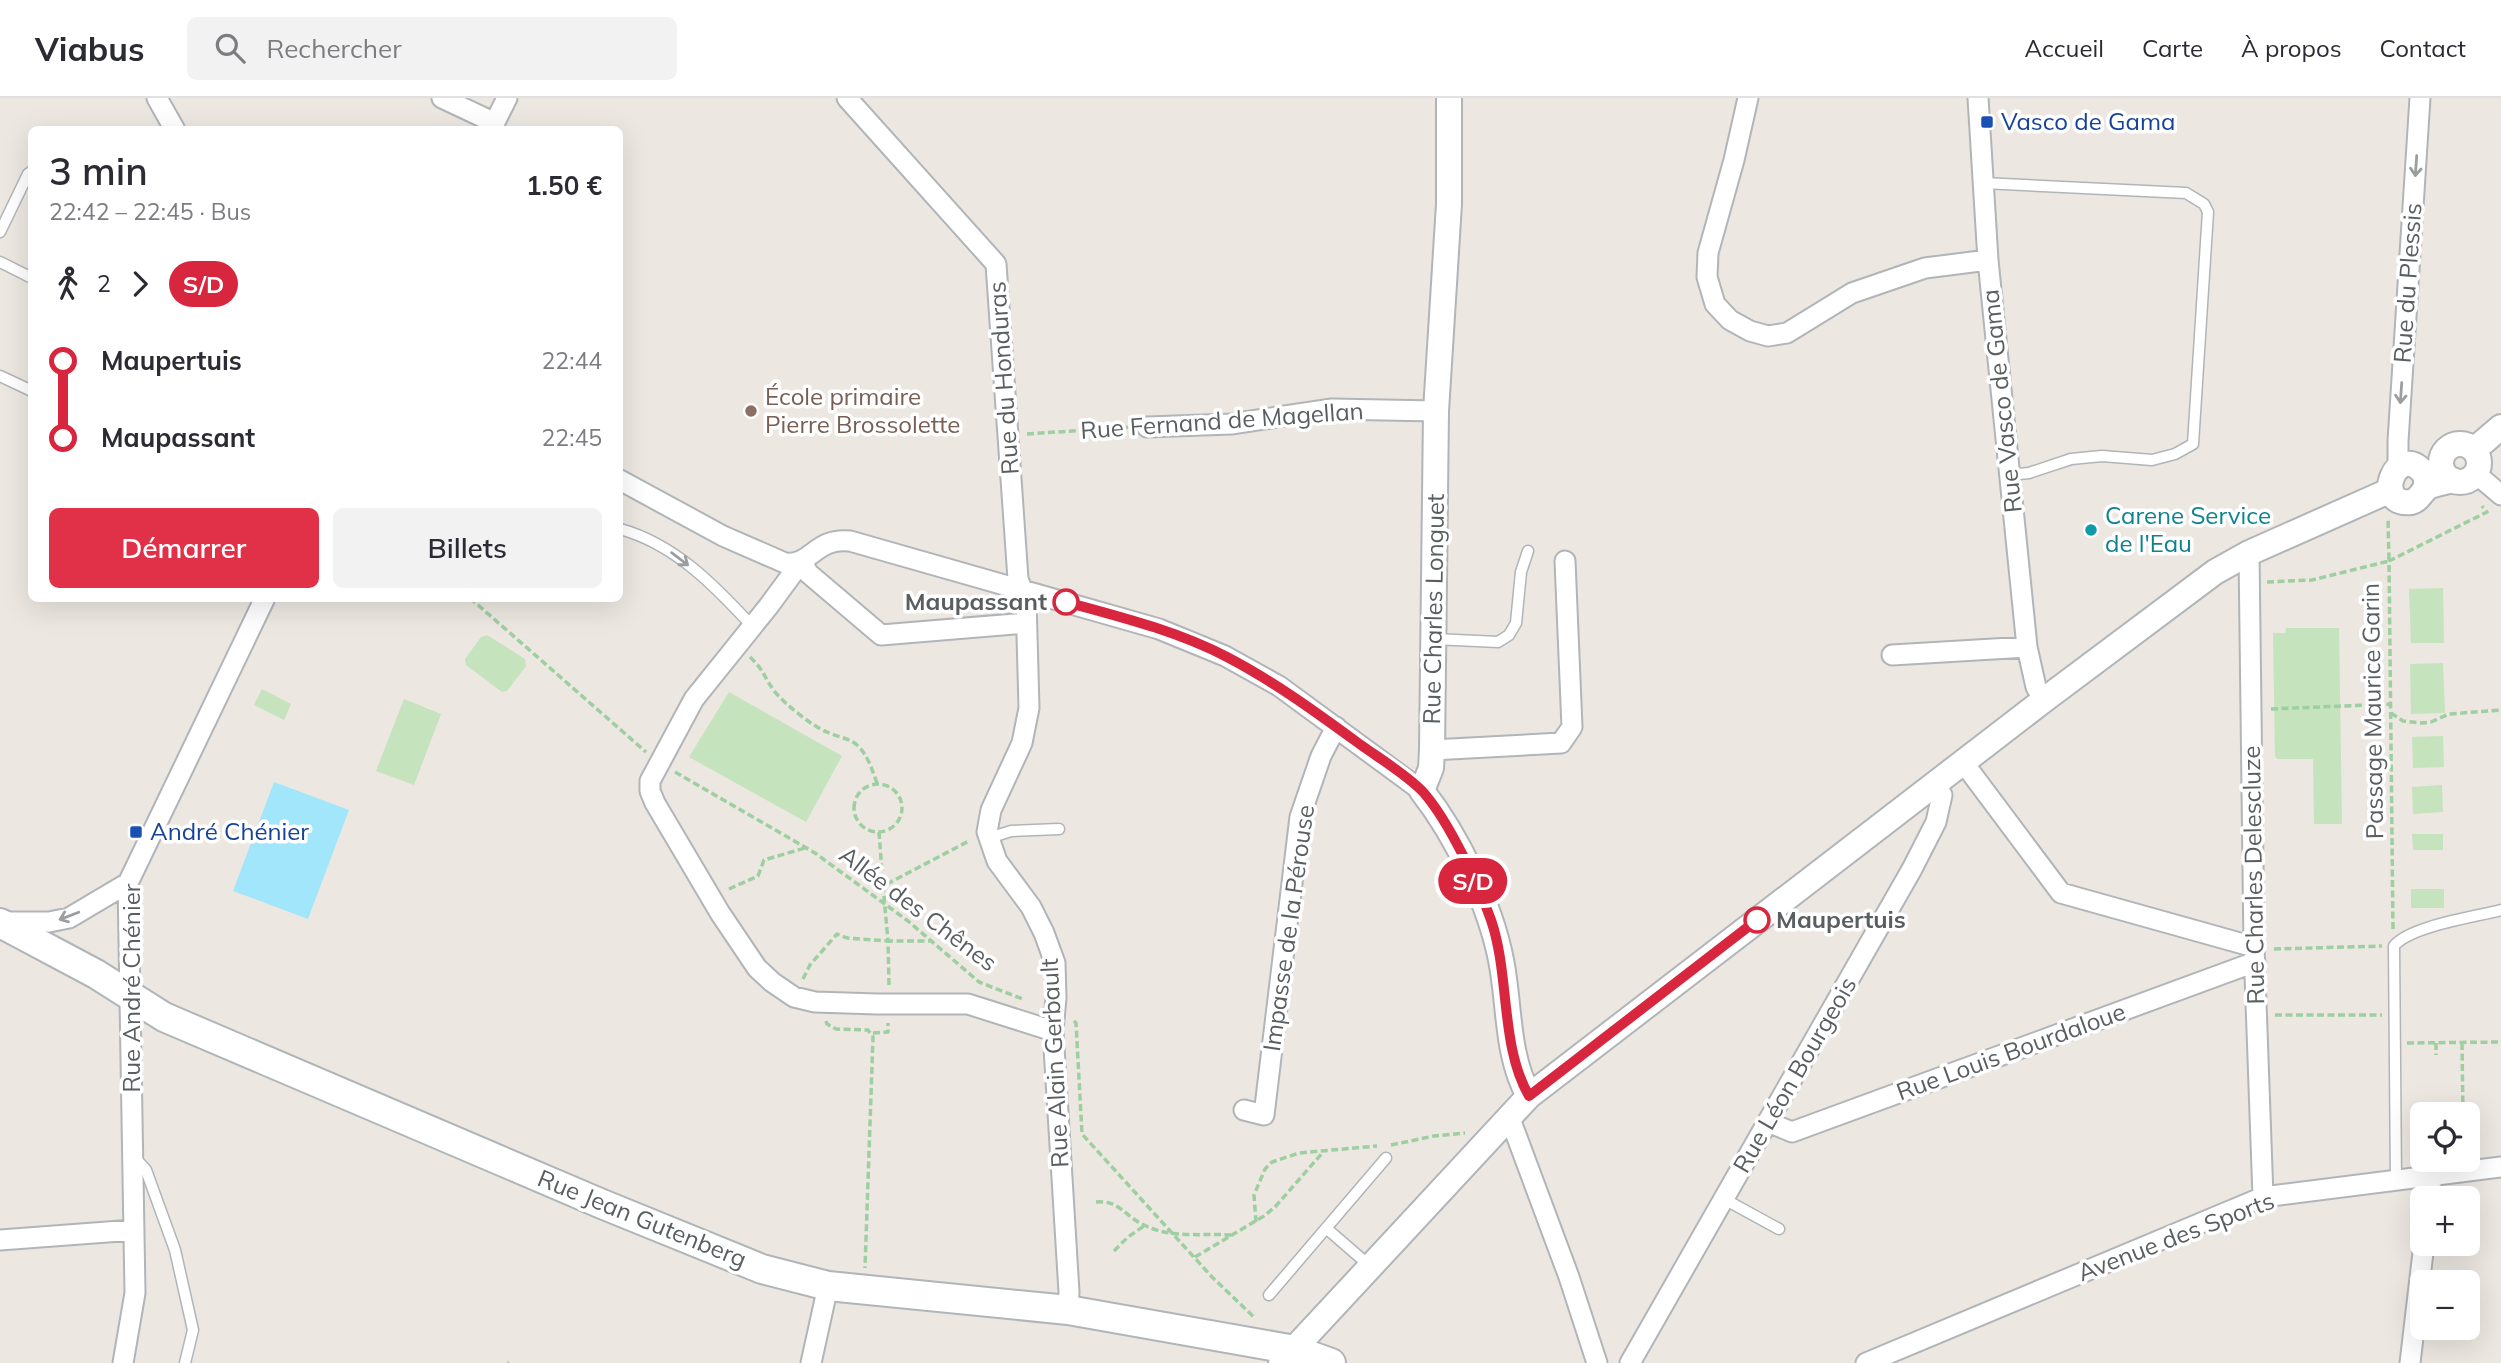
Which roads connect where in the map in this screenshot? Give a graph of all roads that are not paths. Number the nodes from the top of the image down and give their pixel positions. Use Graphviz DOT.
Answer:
graph roads {
  1 [pos="157,98"];
  2 [pos="442,98"];
  3 [pos="507,98"];
  4 [pos="847,98"];
  5 [pos="1449,98"];
  6 [pos="1748,98"];
  7 [pos="1978,98"];
  8 [pos="2420,98"];
  9 [pos="173,126"];
  10 [pos="493,126"];
  11 [pos="28,174"];
  12 [pos="1983,183"];
  13 [pos="0,232"];
  14 [pos="1988,260"];
  15 [pos="0,262"];
  16 [pos="28,276"];
  17 [pos="0,376"];
  18 [pos="28,389"];
  19 [pos="1436,411"];
  20 [pos="1147,426"];
  21 [pos="2501,427"];
  22 [pos="2467,468"];
  23 [pos="2009,475"];
  24 [pos="623,482"];
  25 [pos="2404,485"];
  26 [pos="2501,495"];
  27 [pos="623,530"];
  28 [pos="1528,551"];
  29 [pos="2249,553"];
  30 [pos="1565,561"];
  31 [pos="798,563"];
  32 [pos="1022,589"];
  33 [pos="263,602"];
  34 [pos="1026,623"];
  35 [pos="753,627"];
  36 [pos="1433,639"];
  37 [pos="2027,647"];
  38 [pos="1892,655"];
  39 [pos="2044,700"];
  40 [pos="1336,726"];
  41 [pos="1432,750"];
  42 [pos="1963,762"];
  43 [pos="1935,783"];
  44 [pos="1423,791"];
  45 [pos="1059,830"];
  46 [pos="988,835"];
  47 [pos="128,883"];
  48 [pos="2501,910"];
  49 [pos="0,922"];
  50 [pos="2261,953"];
  51 [pos="128,996"];
  52 [pos="1053,1022"];
  53 [pos="1529,1096"];
  54 [pos="1244,1110"];
  55 [pos="1509,1116"];
  56 [pos="1768,1122"];
  57 [pos="133,1156"];
  58 [pos="1385,1158"];
  59 [pos="2501,1167"];
  60 [pos="2432,1177"];
  61 [pos="2396,1181"];
  62 [pos="2431,1186"];
  63 [pos="2263,1197"];
  64 [pos="1724,1199"];
  65 [pos="1326,1228"];
  66 [pos="1779,1229"];
  67 [pos="134,1230"];
  68 [pos="0,1240"];
  69 [pos="2423,1256"];
  70 [pos="1371,1267"];
  71 [pos="828,1286"];
  72 [pos="1269,1295"];
  73 [pos="1068,1310"];
  74 [pos="1288,1357"];
  75 [pos="123,1363"];
  76 [pos="185,1363"];
  77 [pos="811,1363"];
  78 [pos="1331,1363"];
  79 [pos="1597,1363"];
  80 [pos="1630,1363"];
  81 [pos="1866,1363"];
  82 [pos="2410,1363"];
  1 -- 9 [label="street"];
  2 -- 10 [label="street"];
  3 -- 10 [label="street"];
  4 -- 32 [label="street, Rue du Honduras"];
  5 -- 19 [label="street, Rue Charles Longuet"];
  6 -- 14 [label="street"];
  7 -- 12 [label="street, Rue Vasco de Gama"];
  8 -- 25 [label="street, Rue du Plessis, one-way"];
  11 -- 13 [label="lane"];
  12 -- 14 [label="street, Rue Vasco de Gama"];
  12 -- 23 [label="lane"];
  14 -- 23 [label="street, Rue Vasco de Gama"];
  15 -- 16 [label="lane"];
  17 -- 18 [label="lane"];
  19 -- 20 [label="street, Rue Fernand de Magellan"];
  19 -- 36 [label="street, Rue Charles Longuet"];
  21 -- 22 [label="street"];
  22 -- 25 [label="street"];
  22 -- 25 [label="street"];
  22 -- 26 [label="street"];
  23 -- 37 [label="street, Rue Vasco de Gama"];
  24 -- 31 [label="street"];
  25 -- 29 [label="street"];
  27 -- 35 [label="lane, one-way"];
  28 -- 36 [label="lane"];
  29 -- 39 [label="street"];
  29 -- 50 [label="street, Rue Charles Delescluze"];
  30 -- 41 [label="street"];
  31 -- 32 [label="street"];
  31 -- 34 [label="street"];
  31 -- 35 [label="street"];
  32 -- 34 [label="street"];
  32 -- 40 [label="street"];
  33 -- 47 [label="street, Rue André Chénier"];
  34 -- 46 [label="street"];
  35 -- 52 [label="street"];
  36 -- 41 [label="street, Rue Charles Longuet"];
  37 -- 38 [label="street"];
  37 -- 39 [label="street, Rue Vasco de Gama"];
  39 -- 42 [label="street"];
  40 -- 44 [label="street"];
  40 -- 54 [label="street, Impasse de la Pérouse"];
  41 -- 44 [label="street, Rue Charles Longuet"];
  42 -- 43 [label="street"];
  42 -- 50 [label="street"];
  43 -- 53 [label="street"];
  43 -- 56 [label="street, Rue Léon Bourgeois"];
  44 -- 53 [label="street"];
  45 -- 46 [label="lane"];
  46 -- 52 [label="street, Rue Alain Gerbault"];
  47 -- 49 [label="street, one-way"];
  47 -- 51 [label="street, Rue André Chénier"];
  48 -- 61 [label="lane"];
  49 -- 51 [label="main road, Rue Jean Gutenberg"];
  50 -- 56 [label="street, Rue Louis Bourdaloue"];
  50 -- 63 [label="street, Rue Charles Delescluze"];
  51 -- 57 [label="street, Rue André Chénier"];
  51 -- 71 [label="main road, Rue Jean Gutenberg"];
  52 -- 73 [label="street, Rue Alain Gerbault"];
  53 -- 55 [label="street"];
  55 -- 70 [label="street"];
  55 -- 79 [label="street"];
  56 -- 64 [label="street, Rue Léon Bourgeois"];
  57 -- 67 [label="street, Rue André Chénier"];
  57 -- 76 [label="lane"];
  58 -- 65 [label="lane"];
  59 -- 60 [label="street, Avenue des Sports"];
  60 -- 61 [label="street, Avenue des Sports"];
  60 -- 62 [label="street"];
  61 -- 63 [label="street, Avenue des Sports"];
  63 -- 81 [label="street, Avenue des Sports"];
  64 -- 66 [label="lane"];
  64 -- 80 [label="street, Rue Léon Bourgeois"];
  65 -- 70 [label="lane"];
  65 -- 72 [label="lane"];
  67 -- 68 [label="street"];
  67 -- 75 [label="street, Rue André Chénier"];
  69 -- 82 [label="street"];
  70 -- 74 [label="street"];
  71 -- 73 [label="main road, Rue Jean Gutenberg"];
  71 -- 77 [label="street"];
  73 -- 74 [label="main road, Rue Jean Gutenberg"];
  74 -- 78 [label="main road, Rue Jean Gutenberg"];
}
